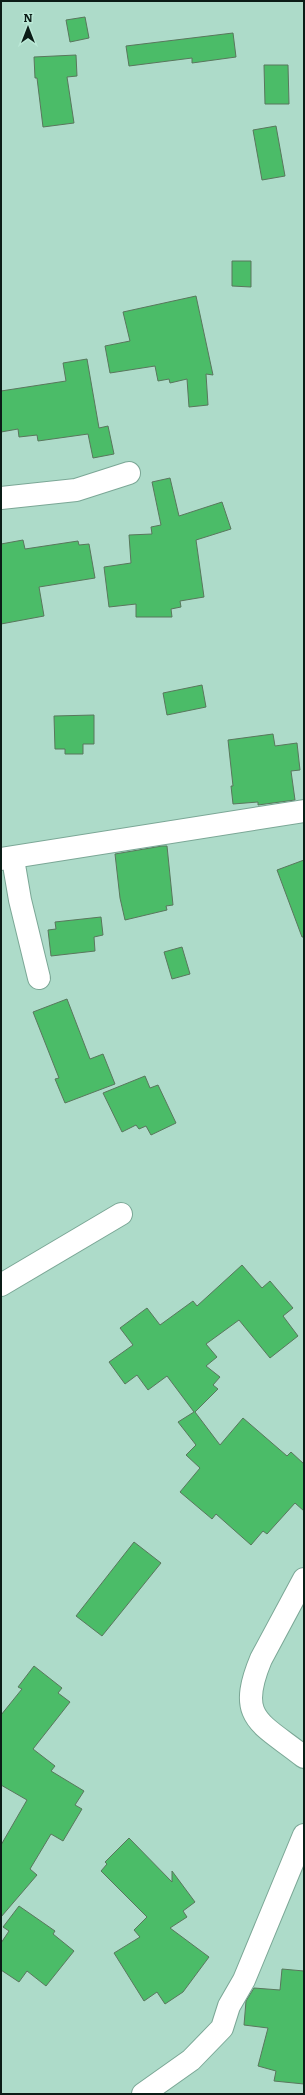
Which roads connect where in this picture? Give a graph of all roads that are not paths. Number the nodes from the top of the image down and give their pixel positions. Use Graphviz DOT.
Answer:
graph roads {
  1 [pos="130,474"];
  2 [pos="1,498"];
  3 [pos="304,811"];
  4 [pos="7,859"];
  5 [pos="39,978"];
  6 [pos="121,1214"];
  7 [pos="1,1285"];
  8 [pos="304,1579"];
  9 [pos="304,1757"];
  10 [pos="304,1835"];
  11 [pos="143,2094"];
  1 -- 2 [label="street"];
  3 -- 4 [label="street"];
  4 -- 5 [label="street"];
  6 -- 7 [label="street"];
  8 -- 9 [label="street"];
  10 -- 11 [label="street"];
}
